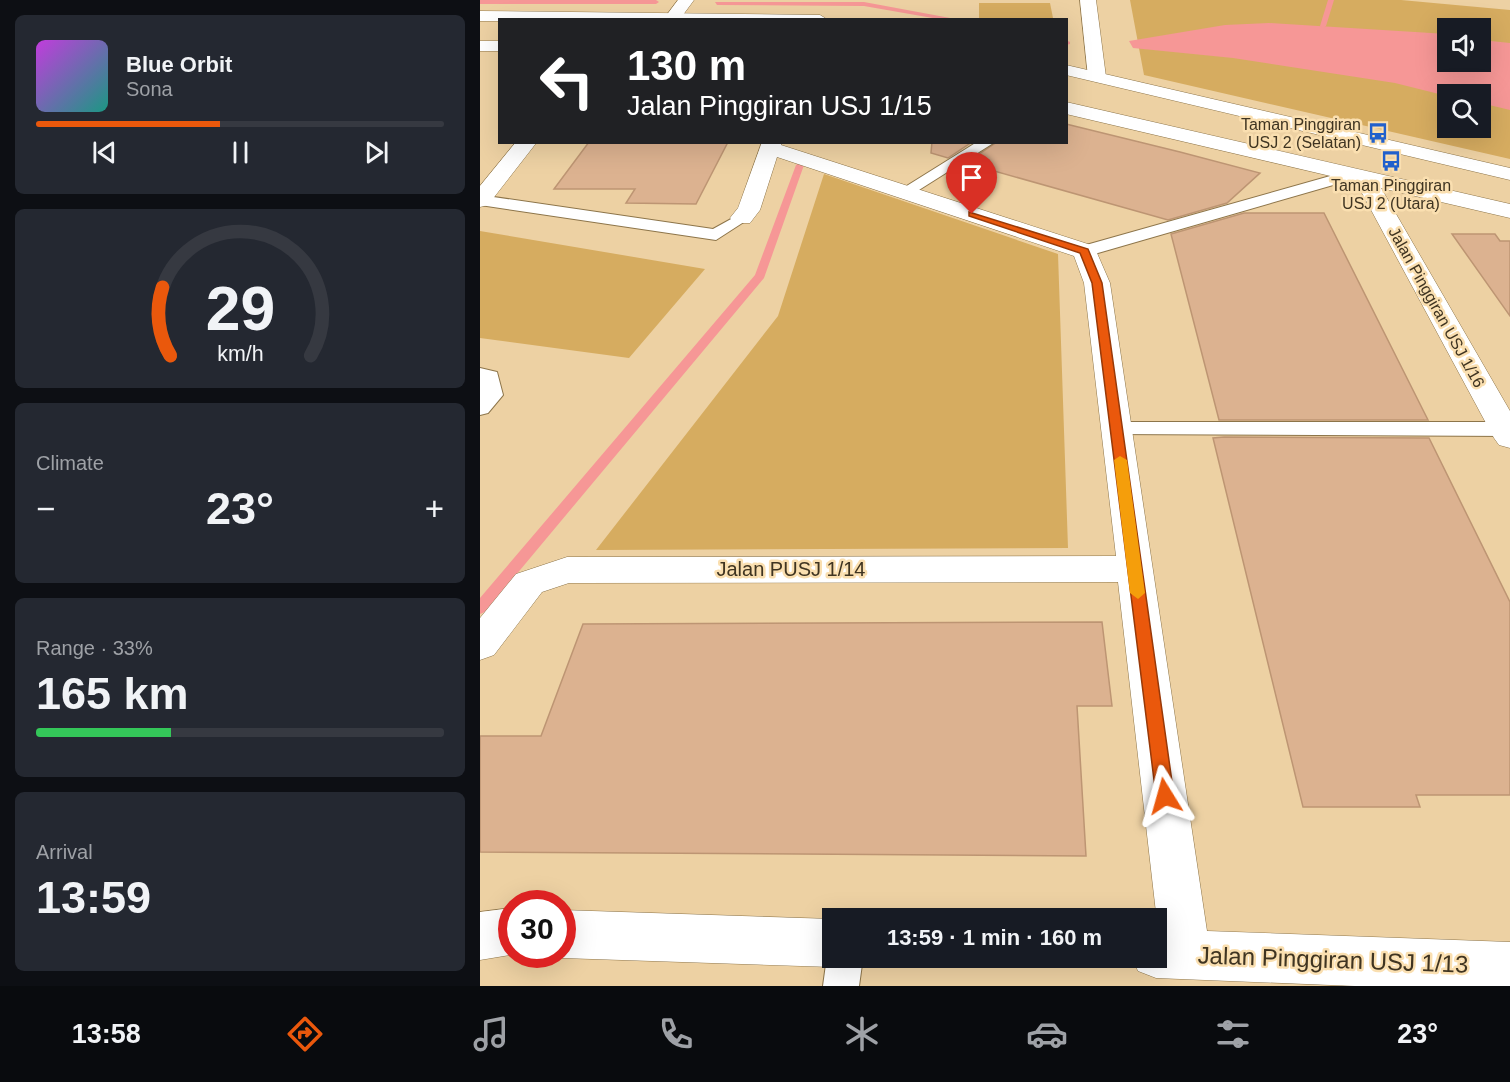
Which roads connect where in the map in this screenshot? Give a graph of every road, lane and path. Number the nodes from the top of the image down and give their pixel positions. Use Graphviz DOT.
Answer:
graph roads {
  1 [pos="686,0"];
  2 [pos="1088,0"];
  3 [pos="480,15"];
  4 [pos="674,16"];
  5 [pos="747,18"];
  6 [pos="480,46"];
  7 [pos="498,46"];
  8 [pos="1068,70"];
  9 [pos="1097,77"];
  10 [pos="1068,108"];
  11 [pos="525,144"];
  12 [pos="985,144"];
  13 [pos="771,145"];
  14 [pos="1510,174"];
  15 [pos="1359,175"];
  16 [pos="905,192"];
  17 [pos="480,200"];
  18 [pos="1510,211"];
  19 [pos="742,218"];
  20 [pos="1085,251"];
  21 [pos="480,374"];
  22 [pos="480,408"];
  23 [pos="1116,429"];
  24 [pos="1508,432"];
  25 [pos="1134,569"];
  26 [pos="480,645"];
  27 [pos="498,934"];
  28 [pos="576,934"];
  29 [pos="480,936"];
  30 [pos="822,943"];
  31 [pos="1171,955"];
  32 [pos="1510,967"];
  33 [pos="844,968"];
  34 [pos="841,986"];
  1 -- 4 [label="street"];
  2 -- 9 [label="street"];
  3 -- 4 [label="street"];
  4 -- 5 [label="street"];
  6 -- 7 [label="street"];
  8 -- 9 [label="street"];
  9 -- 14 [label="street"];
  10 -- 15 [label="street"];
  11 -- 17 [label="street"];
  12 -- 16 [label="lane"];
  13 -- 16 [label="street"];
  13 -- 19 [label="street"];
  15 -- 18 [label="street"];
  15 -- 20 [label="lane"];
  15 -- 24 [label="street, Jalan Pinggiran USJ 1/16"];
  16 -- 20 [label="street"];
  17 -- 19 [label="lane"];
  20 -- 23 [label="street"];
  21 -- 22 [label="lane"];
  23 -- 24 [label="lane"];
  23 -- 25 [label="street"];
  25 -- 26 [label="street, Jalan PUSJ 1/14"];
  25 -- 31 [label="street"];
  27 -- 29 [label="street"];
  28 -- 30 [label="street"];
  31 -- 32 [label="street, Jalan Pinggiran USJ 1/13"];
  33 -- 34 [label="lane"];
}
